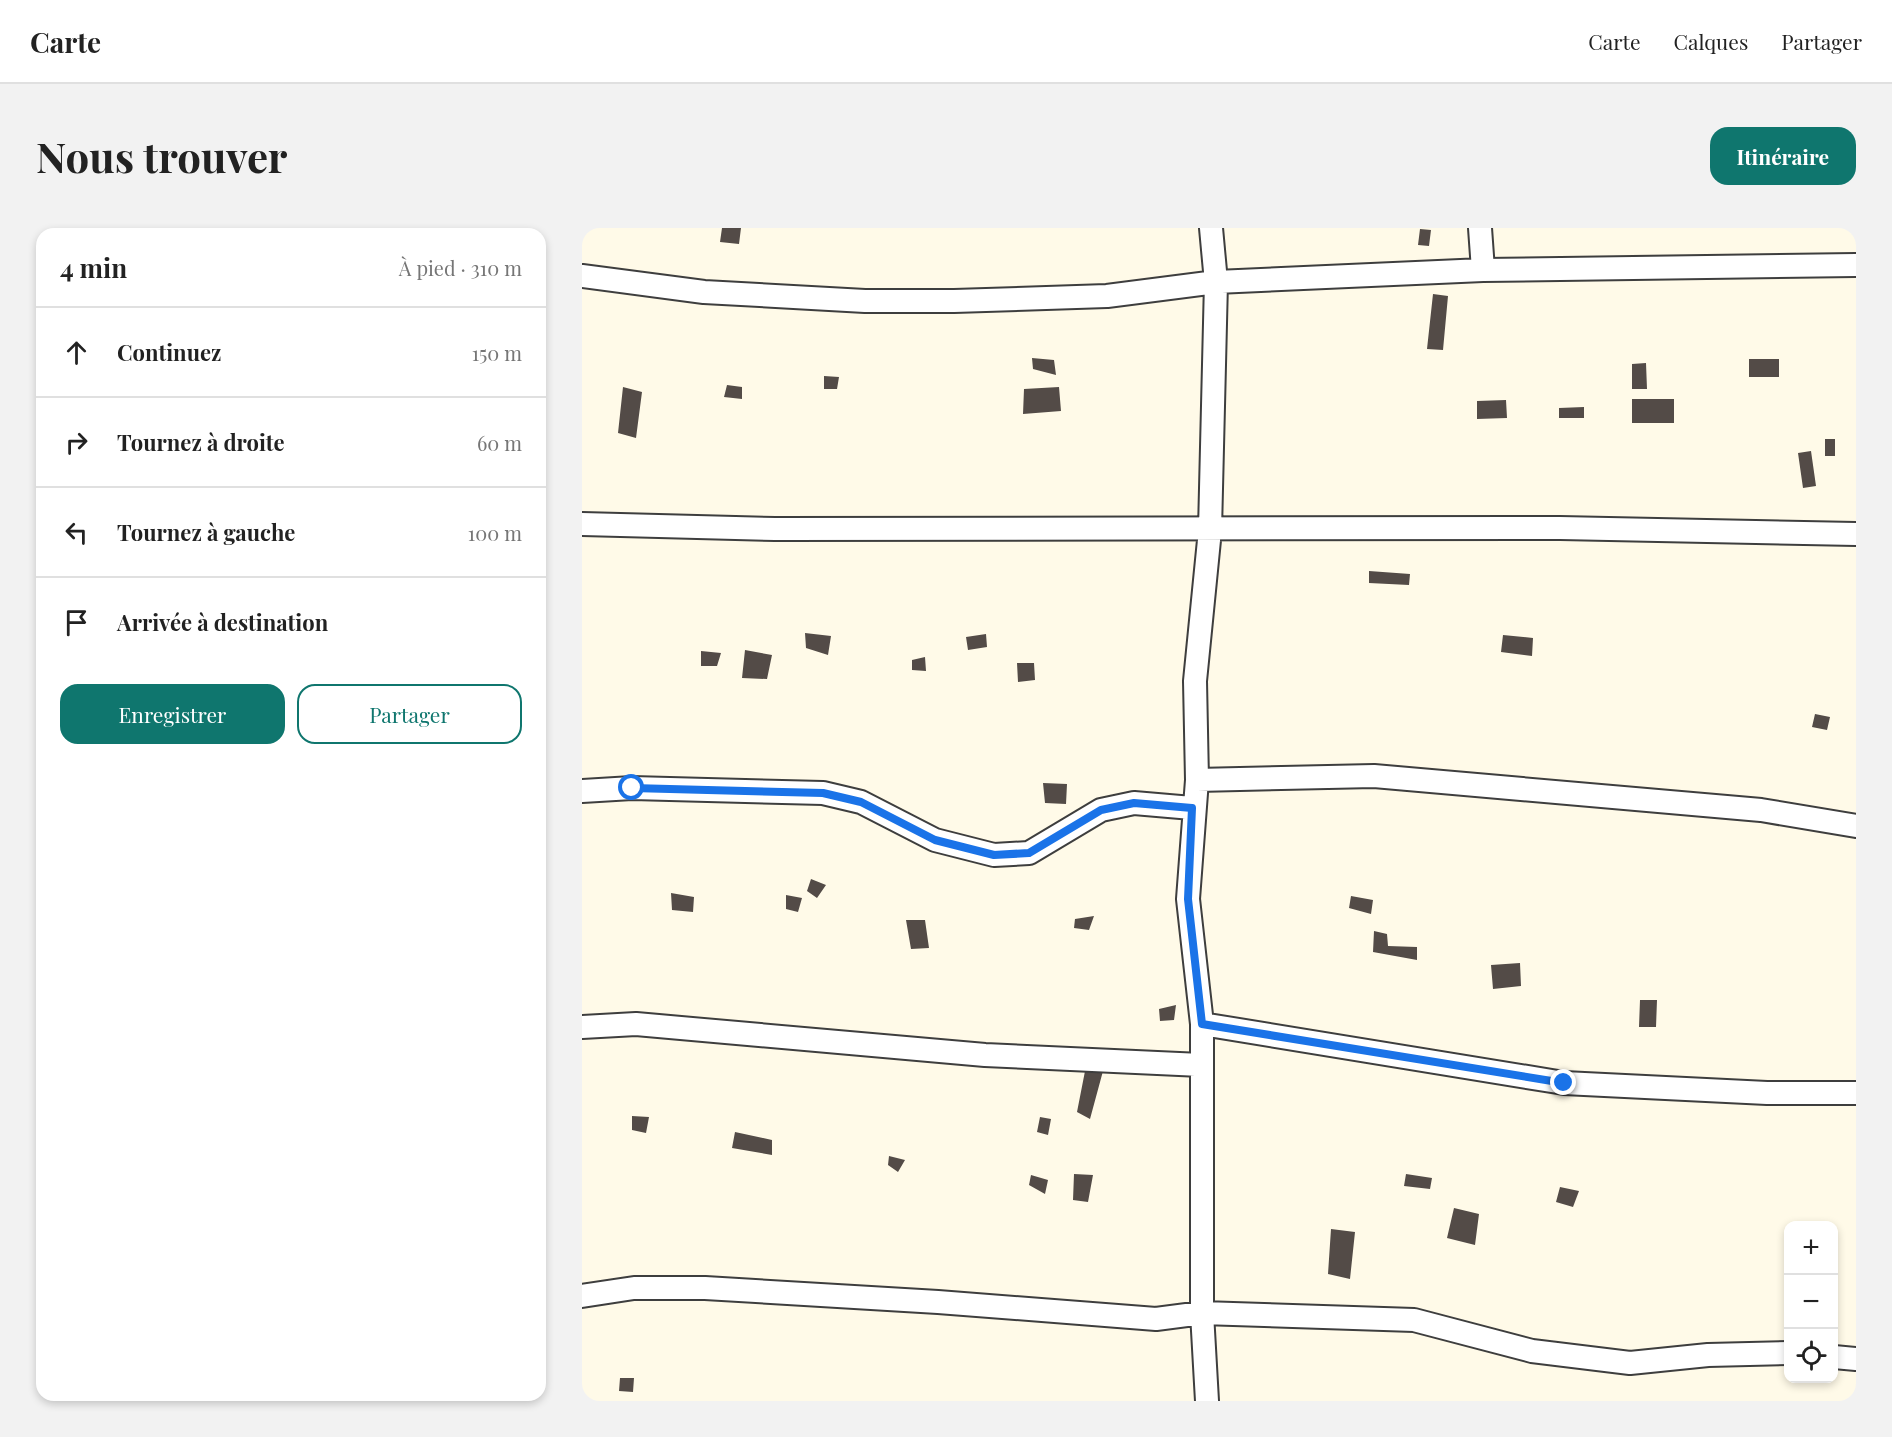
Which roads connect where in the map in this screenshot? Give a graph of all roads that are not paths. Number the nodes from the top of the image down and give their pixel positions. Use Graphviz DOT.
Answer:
graph roads {
  1 [pos="1211,228"];
  2 [pos="1480,228"];
  3 [pos="1856,265"];
  4 [pos="1483,270"];
  5 [pos="582,276"];
  6 [pos="1216,282"];
  7 [pos="582,524"];
  8 [pos="1210,530"];
  9 [pos="1856,534"];
  10 [pos="1197,780"];
  11 [pos="582,791"];
  12 [pos="1192,808"];
  13 [pos="1856,826"];
  14 [pos="1202,1024"];
  15 [pos="582,1027"];
  16 [pos="1201,1065"];
  17 [pos="1856,1093"];
  18 [pos="582,1296"];
  19 [pos="1202,1313"];
  20 [pos="1784,1353"];
  21 [pos="1838,1357"];
  22 [pos="1856,1359"];
  23 [pos="1207,1401"];
  1 -- 6 [label="street"];
  2 -- 4 [label="street"];
  3 -- 4 [label="street"];
  4 -- 6 [label="street"];
  5 -- 6 [label="street"];
  6 -- 8 [label="street"];
  7 -- 8 [label="street"];
  8 -- 9 [label="street"];
  8 -- 10 [label="street"];
  10 -- 12 [label="street"];
  10 -- 13 [label="street"];
  11 -- 12 [label="street"];
  12 -- 14 [label="street"];
  14 -- 16 [label="street"];
  14 -- 17 [label="street"];
  15 -- 16 [label="street"];
  16 -- 19 [label="street"];
  18 -- 19 [label="street"];
  19 -- 20 [label="street"];
  19 -- 23 [label="street"];
  21 -- 22 [label="street"];
}
